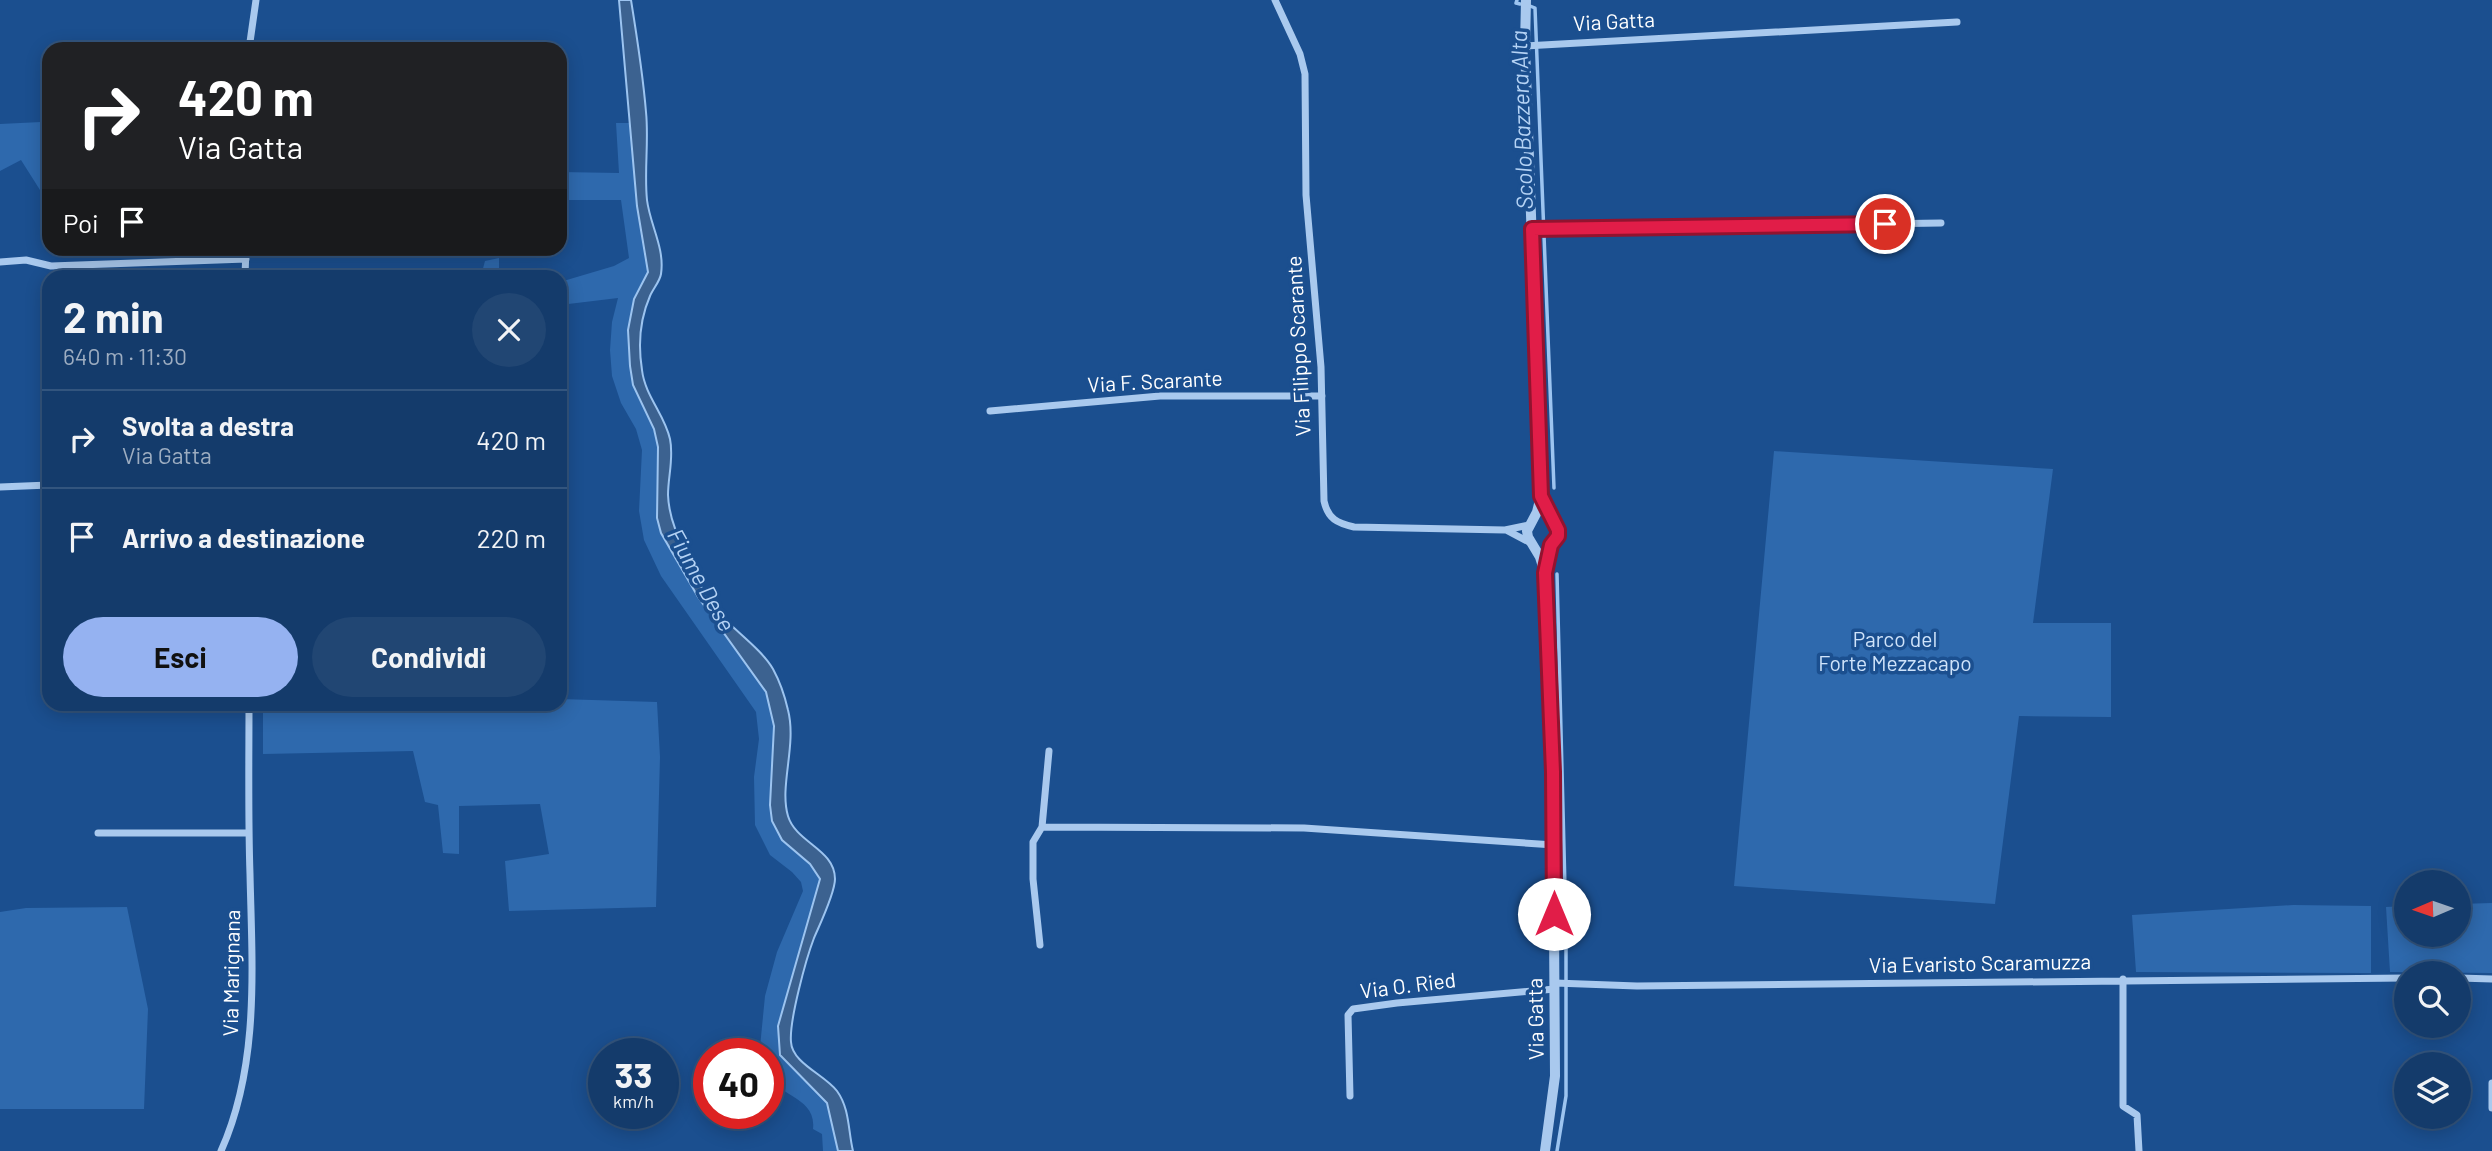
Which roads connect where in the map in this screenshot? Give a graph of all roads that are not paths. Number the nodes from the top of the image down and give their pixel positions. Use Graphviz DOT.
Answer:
graph roads {
  1 [pos="256,0"];
  2 [pos="1275,0"];
  3 [pos="1526,0"];
  4 [pos="1957,22"];
  5 [pos="250,42"];
  6 [pos="1528,45"];
  7 [pos="1941,223"];
  8 [pos="1535,229"];
  9 [pos="246,259"];
  10 [pos="0,262"];
  11 [pos="245,270"];
  12 [pos="1322,396"];
  13 [pos="990,411"];
  14 [pos="42,485"];
  15 [pos="0,487"];
  16 [pos="1541,496"];
  17 [pos="1551,520"];
  18 [pos="1531,523"];
  19 [pos="1505,530"];
  20 [pos="1531,543"];
  21 [pos="1551,545"];
  22 [pos="1545,573"];
  23 [pos="249,711"];
  24 [pos="1049,751"];
  25 [pos="1042,827"];
  26 [pos="98,833"];
  27 [pos="249,833"];
  28 [pos="1554,845"];
  29 [pos="1040,945"];
  30 [pos="2394,978"];
  31 [pos="2471,978"];
  32 [pos="2123,979"];
  33 [pos="2492,979"];
  34 [pos="1555,986"];
  35 [pos="2492,1083"];
  36 [pos="1350,1096"];
  37 [pos="2492,1108"];
  38 [pos="221,1151"];
  39 [pos="1545,1151"];
  40 [pos="2139,1151"];
  1 -- 5 [label="street"];
  2 -- 12 [label="street, Via Filippo Scarante"];
  3 -- 6 [label="street, Via Gatta"];
  4 -- 6 [label="street, Via Gatta"];
  6 -- 8 [label="street, Via Gatta"];
  7 -- 8 [label="street"];
  8 -- 16 [label="street, Via Gatta"];
  9 -- 10 [label="street"];
  9 -- 11 [label="street"];
  12 -- 13 [label="street, Via F. Scarante"];
  12 -- 19 [label="street, Via Filippo Scarante"];
  14 -- 15 [label="street"];
  16 -- 17 [label="street, Via Gatta"];
  16 -- 18 [label="street, Via Gatta"];
  17 -- 18 [label="street"];
  17 -- 21 [label="street, Via Gatta"];
  18 -- 19 [label="street, Via Filippo Scarante"];
  18 -- 20 [label="street, Via Gatta"];
  19 -- 20 [label="street, Via Filippo Scarante"];
  20 -- 21 [label="street"];
  20 -- 22 [label="street, Via Gatta"];
  21 -- 22 [label="street, Via Gatta"];
  22 -- 28 [label="street, Via Gatta"];
  23 -- 27 [label="street, Via Marignana"];
  24 -- 25 [label="street"];
  25 -- 28 [label="street"];
  25 -- 29 [label="street"];
  26 -- 27 [label="street"];
  27 -- 38 [label="street, Via Marignana"];
  28 -- 34 [label="street, Via Gatta"];
  30 -- 32 [label="street, Via Evaristo Scaramuzza"];
  31 -- 33 [label="street"];
  32 -- 34 [label="street, Via Evaristo Scaramuzza"];
  32 -- 40 [label="street"];
  34 -- 36 [label="street, Via O. Ried"];
  34 -- 39 [label="street, Via Gatta"];
  35 -- 37 [label="street"];
}
